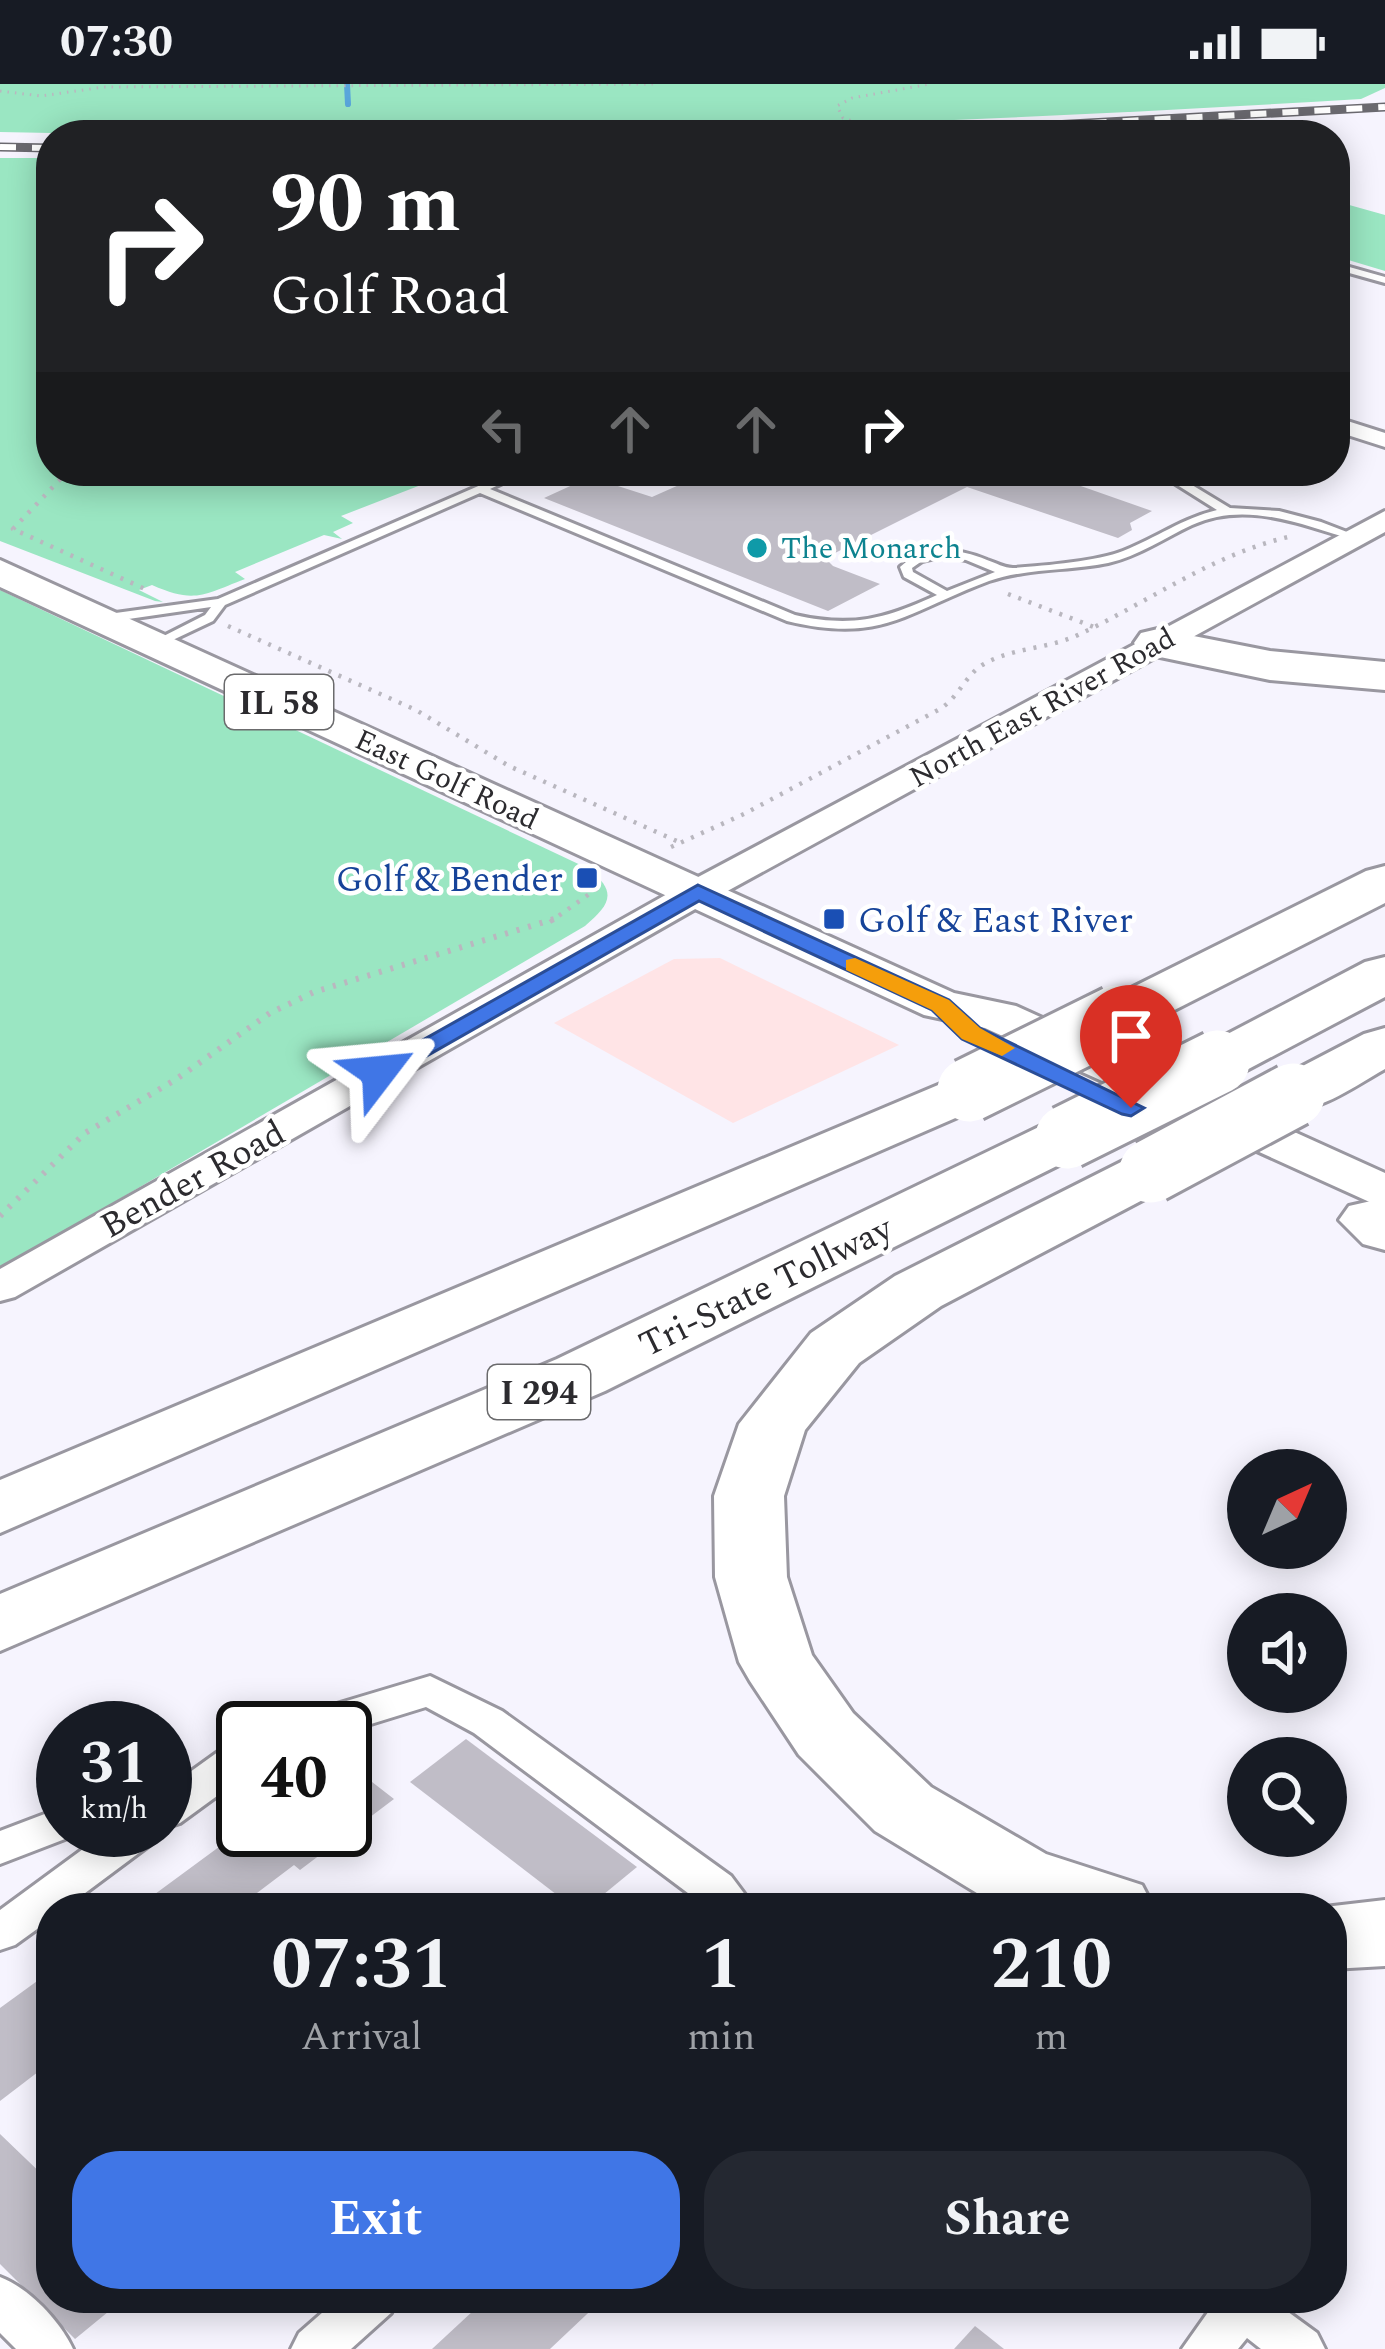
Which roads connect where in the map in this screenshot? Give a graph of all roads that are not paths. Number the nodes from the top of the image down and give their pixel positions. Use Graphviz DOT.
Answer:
graph roads {
  1 [pos="1350,270"];
  2 [pos="1385,280"];
  3 [pos="1350,429"];
  4 [pos="1385,440"];
  5 [pos="490,486"];
  6 [pos="1186,486"];
  7 [pos="482,490"];
  8 [pos="1229,512"];
  9 [pos="1385,520"];
  10 [pos="1354,537"];
  11 [pos="0,572"];
  12 [pos="1009,573"];
  13 [pos="947,596"];
  14 [pos="221,602"];
  15 [pos="99,620"];
  16 [pos="1158,643"];
  17 [pos="154,644"];
  18 [pos="1385,676"];
  19 [pos="1385,882"];
  20 [pos="698,892"];
  21 [pos="1385,974"];
  22 [pos="1385,1046"];
  23 [pos="1382,1217"];
  24 [pos="3,1282"];
  25 [pos="0,1508"];
  26 [pos="0,1624"];
  27 [pos="372,1708"];
  28 [pos="216,1773"];
  29 [pos="192,1791"];
  30 [pos="36,1834"];
  31 [pos="0,1848"];
  32 [pos="103,1857"];
  33 [pos="54,1893"];
  34 [pos="720,1893"];
  35 [pos="1066,1893"];
  36 [pos="36,1907"];
  37 [pos="0,1933"];
  38 [pos="1385,1933"];
  39 [pos="1347,1935"];
  40 [pos="0,2299"];
  41 [pos="357,2313"];
  42 [pos="1230,2313"];
  43 [pos="1252,2313"];
  44 [pos="48,2349"];
  45 [pos="316,2349"];
  46 [pos="1208,2349"];
  47 [pos="1300,2349"];
  1 -- 2 [label="lane"];
  3 -- 4 [label="street"];
  5 -- 7 [label="lane"];
  6 -- 8 [label="lane"];
  7 -- 13 [label="lane"];
  7 -- 14 [label="lane"];
  8 -- 10 [label="lane"];
  8 -- 12 [label="lane"];
  9 -- 10 [label="street, North East River Road"];
  10 -- 16 [label="street, North East River Road"];
  11 -- 15 [label="main road, East Golf Road / IL 58"];
  12 -- 13 [label="lane"];
  12 -- 13 [label="lane"];
  14 -- 15 [label="lane"];
  14 -- 17 [label="lane"];
  15 -- 17 [label="main road, East Golf Road / IL 58"];
  16 -- 18 [label="highway"];
  16 -- 20 [label="street, North East River Road"];
  17 -- 20 [label="main road, East Golf Road / IL 58"];
  19 -- 25 [label="highway, bridge"];
  20 -- 23 [label="main road, IL 58"];
  20 -- 24 [label="street, Bender Road"];
  21 -- 26 [label="highway, Tri-State Tollway / I 294, bridge"];
  22 -- 35 [label="highway, bridge"];
  27 -- 34 [label="street"];
  28 -- 29 [label="street"];
  30 -- 31 [label="street"];
  32 -- 33 [label="street"];
  36 -- 37 [label="street"];
  38 -- 39 [label="highway"];
  40 -- 44 [label="street"];
  41 -- 45 [label="street"];
  42 -- 46 [label="street"];
  43 -- 47 [label="street"];
}
